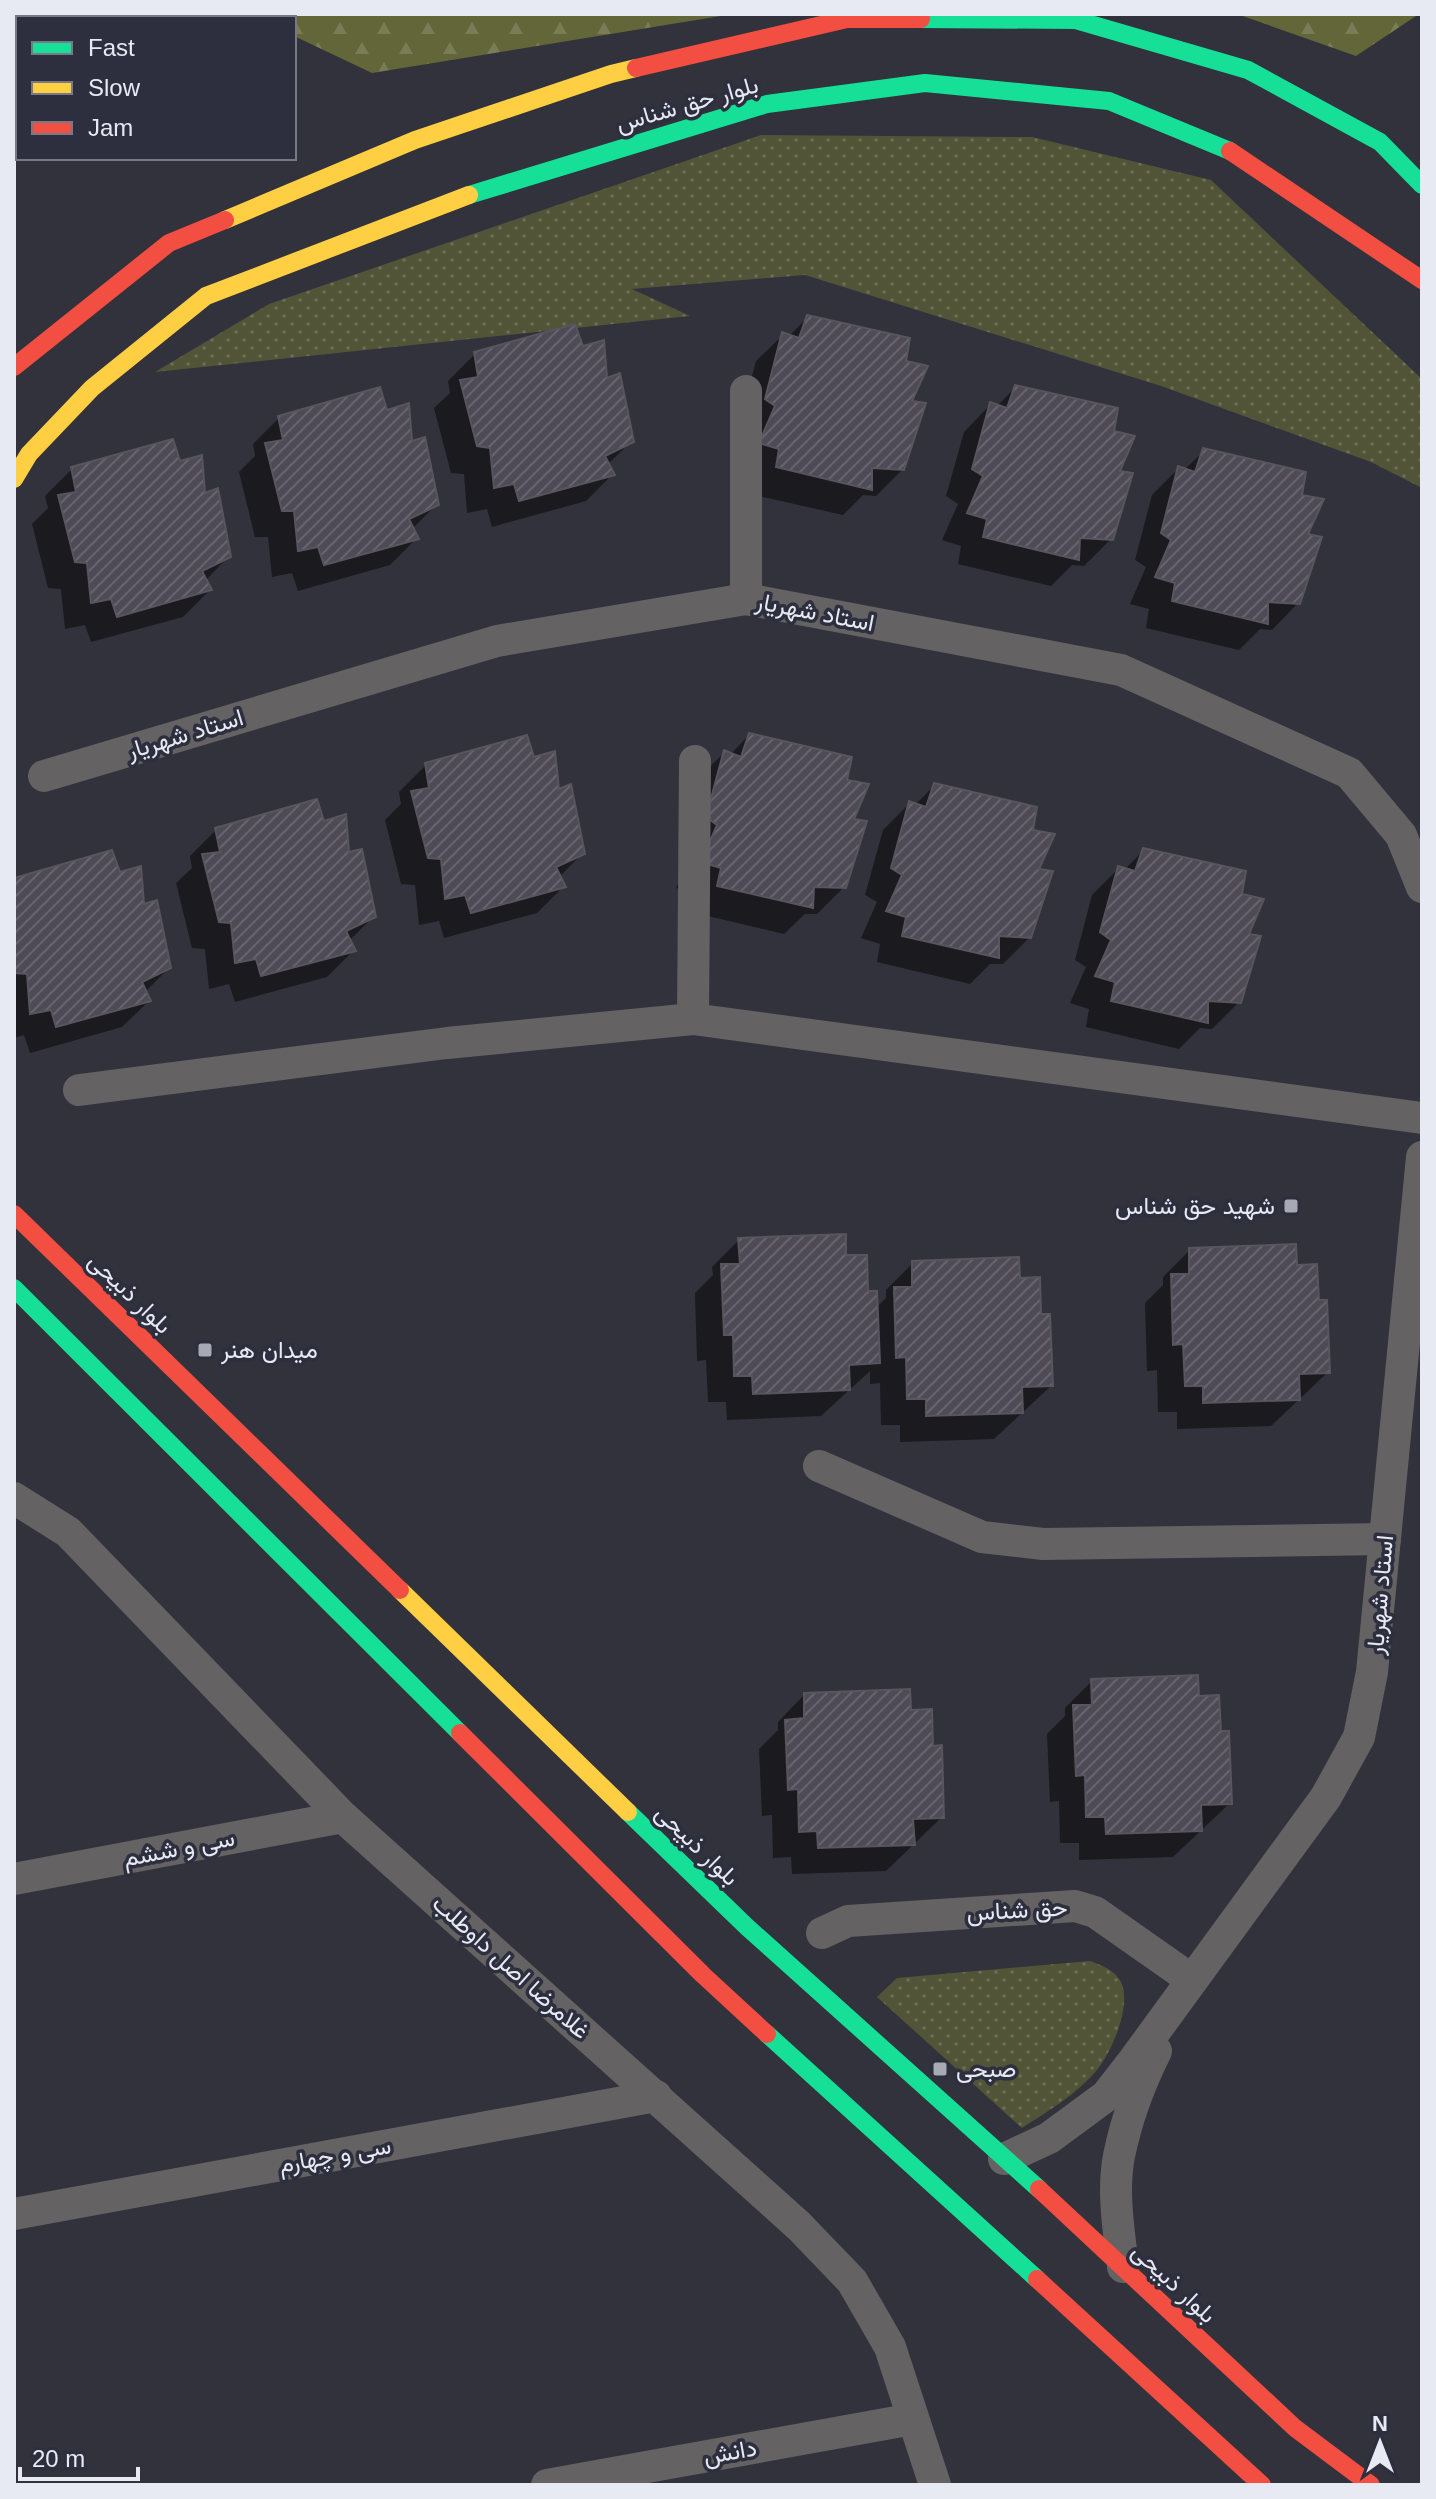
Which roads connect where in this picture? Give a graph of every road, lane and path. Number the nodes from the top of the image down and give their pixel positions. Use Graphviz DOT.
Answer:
graph roads {
  1 [pos="1422,185"];
  2 [pos="1422,280"];
  3 [pos="14,367"];
  4 [pos="746,391"];
  5 [pos="14,479"];
  6 [pos="746,599"];
  7 [pos="695,761"];
  8 [pos="44,776"];
  9 [pos="1422,887"];
  10 [pos="693,1019"];
  11 [pos="79,1090"];
  12 [pos="1422,1118"];
  13 [pos="1422,1157"];
  14 [pos="14,1214"];
  15 [pos="14,1288"];
  16 [pos="819,1466"];
  17 [pos="14,1498"];
  18 [pos="1385,1539"];
  19 [pos="343,1817"];
  20 [pos="14,1879"];
  21 [pos="822,1933"];
  22 [pos="1192,1980"];
  23 [pos="656,2096"];
  24 [pos="1004,2159"];
  25 [pos="14,2214"];
  26 [pos="1123,2267"];
  27 [pos="913,2419"];
  28 [pos="547,2485"];
  29 [pos="935,2485"];
  30 [pos="1262,2485"];
  31 [pos="1371,2485"];
  1 -- 3 [label="main road, بلوار حق شناس"];
  2 -- 5 [label="main road, بلوار حق شناس"];
  4 -- 6 [label="street"];
  6 -- 8 [label="street, استاد شهریار"];
  6 -- 9 [label="street, استاد شهریار"];
  7 -- 10 [label="street"];
  10 -- 11 [label="street"];
  10 -- 12 [label="street"];
  13 -- 18 [label="street, استاد شهریار"];
  14 -- 24 [label="main road, بلوار ذبیحی"];
  15 -- 30 [label="main road"];
  16 -- 18 [label="street"];
  17 -- 19 [label="street, غلامرضا اصل داوطلب"];
  18 -- 22 [label="street, استاد شهریار"];
  19 -- 20 [label="street, سی و ششم"];
  19 -- 23 [label="street, غلامرضا اصل داوطلب"];
  21 -- 22 [label="street, حق شناس"];
  22 -- 24 [label="street, استاد شهریار"];
  22 -- 26 [label="street, استاد شهریار"];
  23 -- 25 [label="street, سی و چهارم"];
  23 -- 27 [label="street, غلامرضا اصل داوطلب"];
  24 -- 26 [label="main road, بلوار ذبیحی"];
  26 -- 31 [label="main road, بلوار ذبیحی"];
  27 -- 28 [label="street, دانش"];
  27 -- 29 [label="street, غلامرضا اصل داوطلب"];
}
